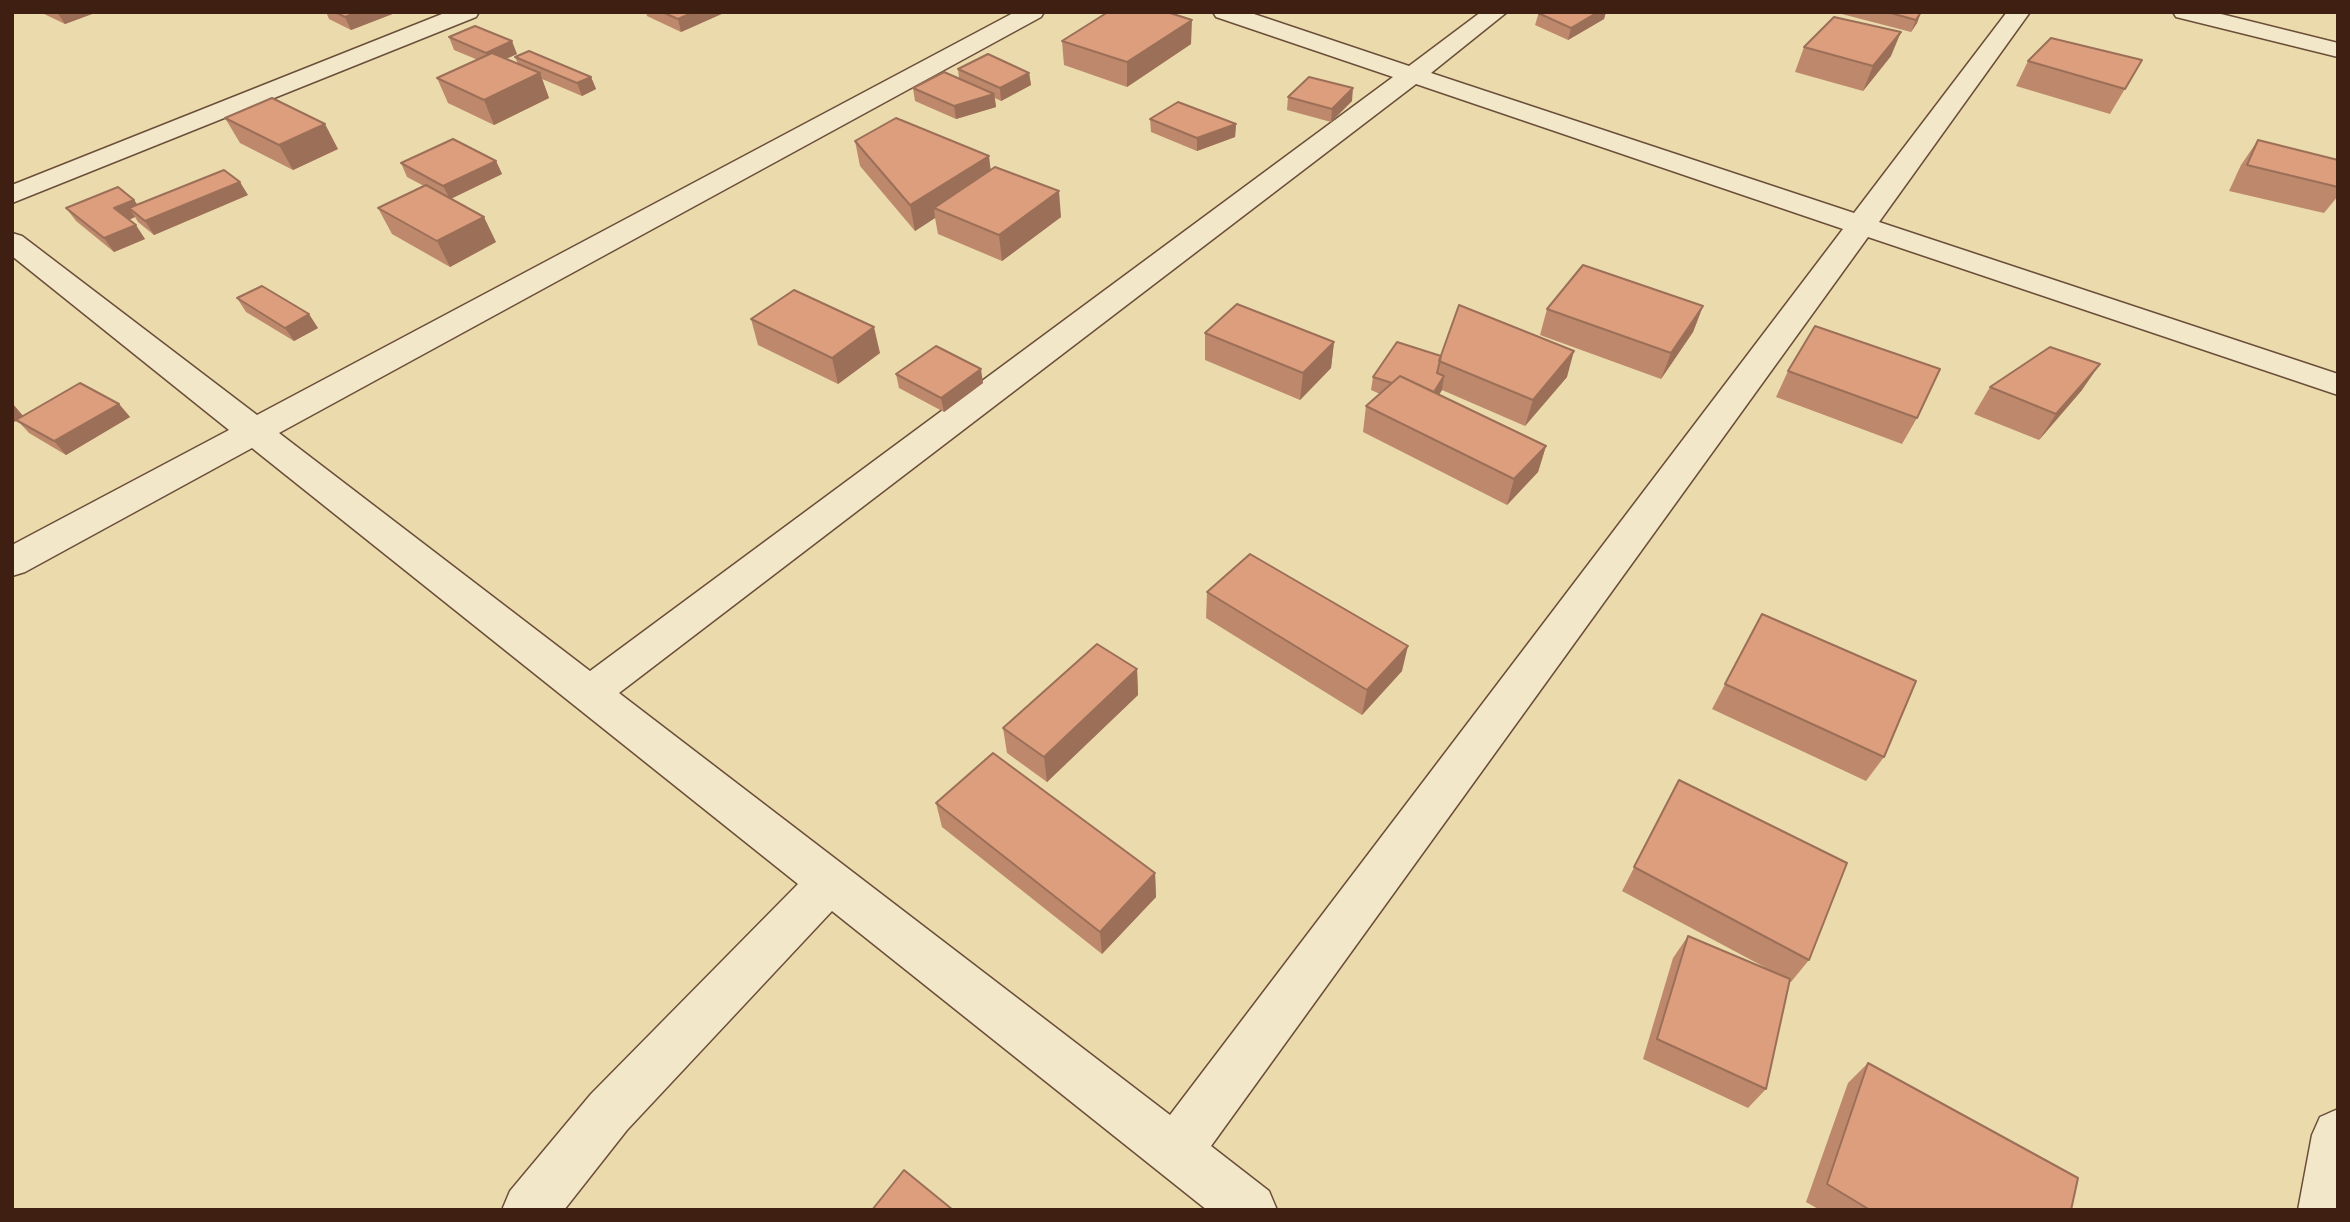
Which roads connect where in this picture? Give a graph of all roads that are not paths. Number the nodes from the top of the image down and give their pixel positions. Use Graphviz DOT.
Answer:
graph roads {
  1 [pos="1033,12"];
  2 [pos="1224,12"];
  3 [pos="1496,12"];
  4 [pos="2019,12"];
  5 [pos="2184,12"];
  6 [pos="455,14"];
  7 [pos="2338,50"];
  8 [pos="1412,75"];
  9 [pos="12,195"];
  10 [pos="1861,226"];
  11 [pos="12,242"];
  12 [pos="2338,385"];
  13 [pos="255,432"];
  14 [pos="12,562"];
  15 [pos="590,693"];
  16 [pos="831,881"];
  17 [pos="2338,1135"];
  18 [pos="1175,1152"];
  19 [pos="528,1210"];
  20 [pos="1250,1210"];
  21 [pos="2325,1210"];
  1 -- 13 [label="street"];
  2 -- 8 [label="street"];
  3 -- 8 [label="street"];
  4 -- 10 [label="street"];
  5 -- 7 [label="street"];
  6 -- 9 [label="street"];
  8 -- 10 [label="street"];
  8 -- 15 [label="street"];
  10 -- 12 [label="street"];
  10 -- 18 [label="street"];
  11 -- 13 [label="street"];
  13 -- 14 [label="street"];
  13 -- 15 [label="street"];
  15 -- 16 [label="street"];
  16 -- 18 [label="street"];
  16 -- 19 [label="street"];
  17 -- 21 [label="street"];
  18 -- 20 [label="street"];
}
